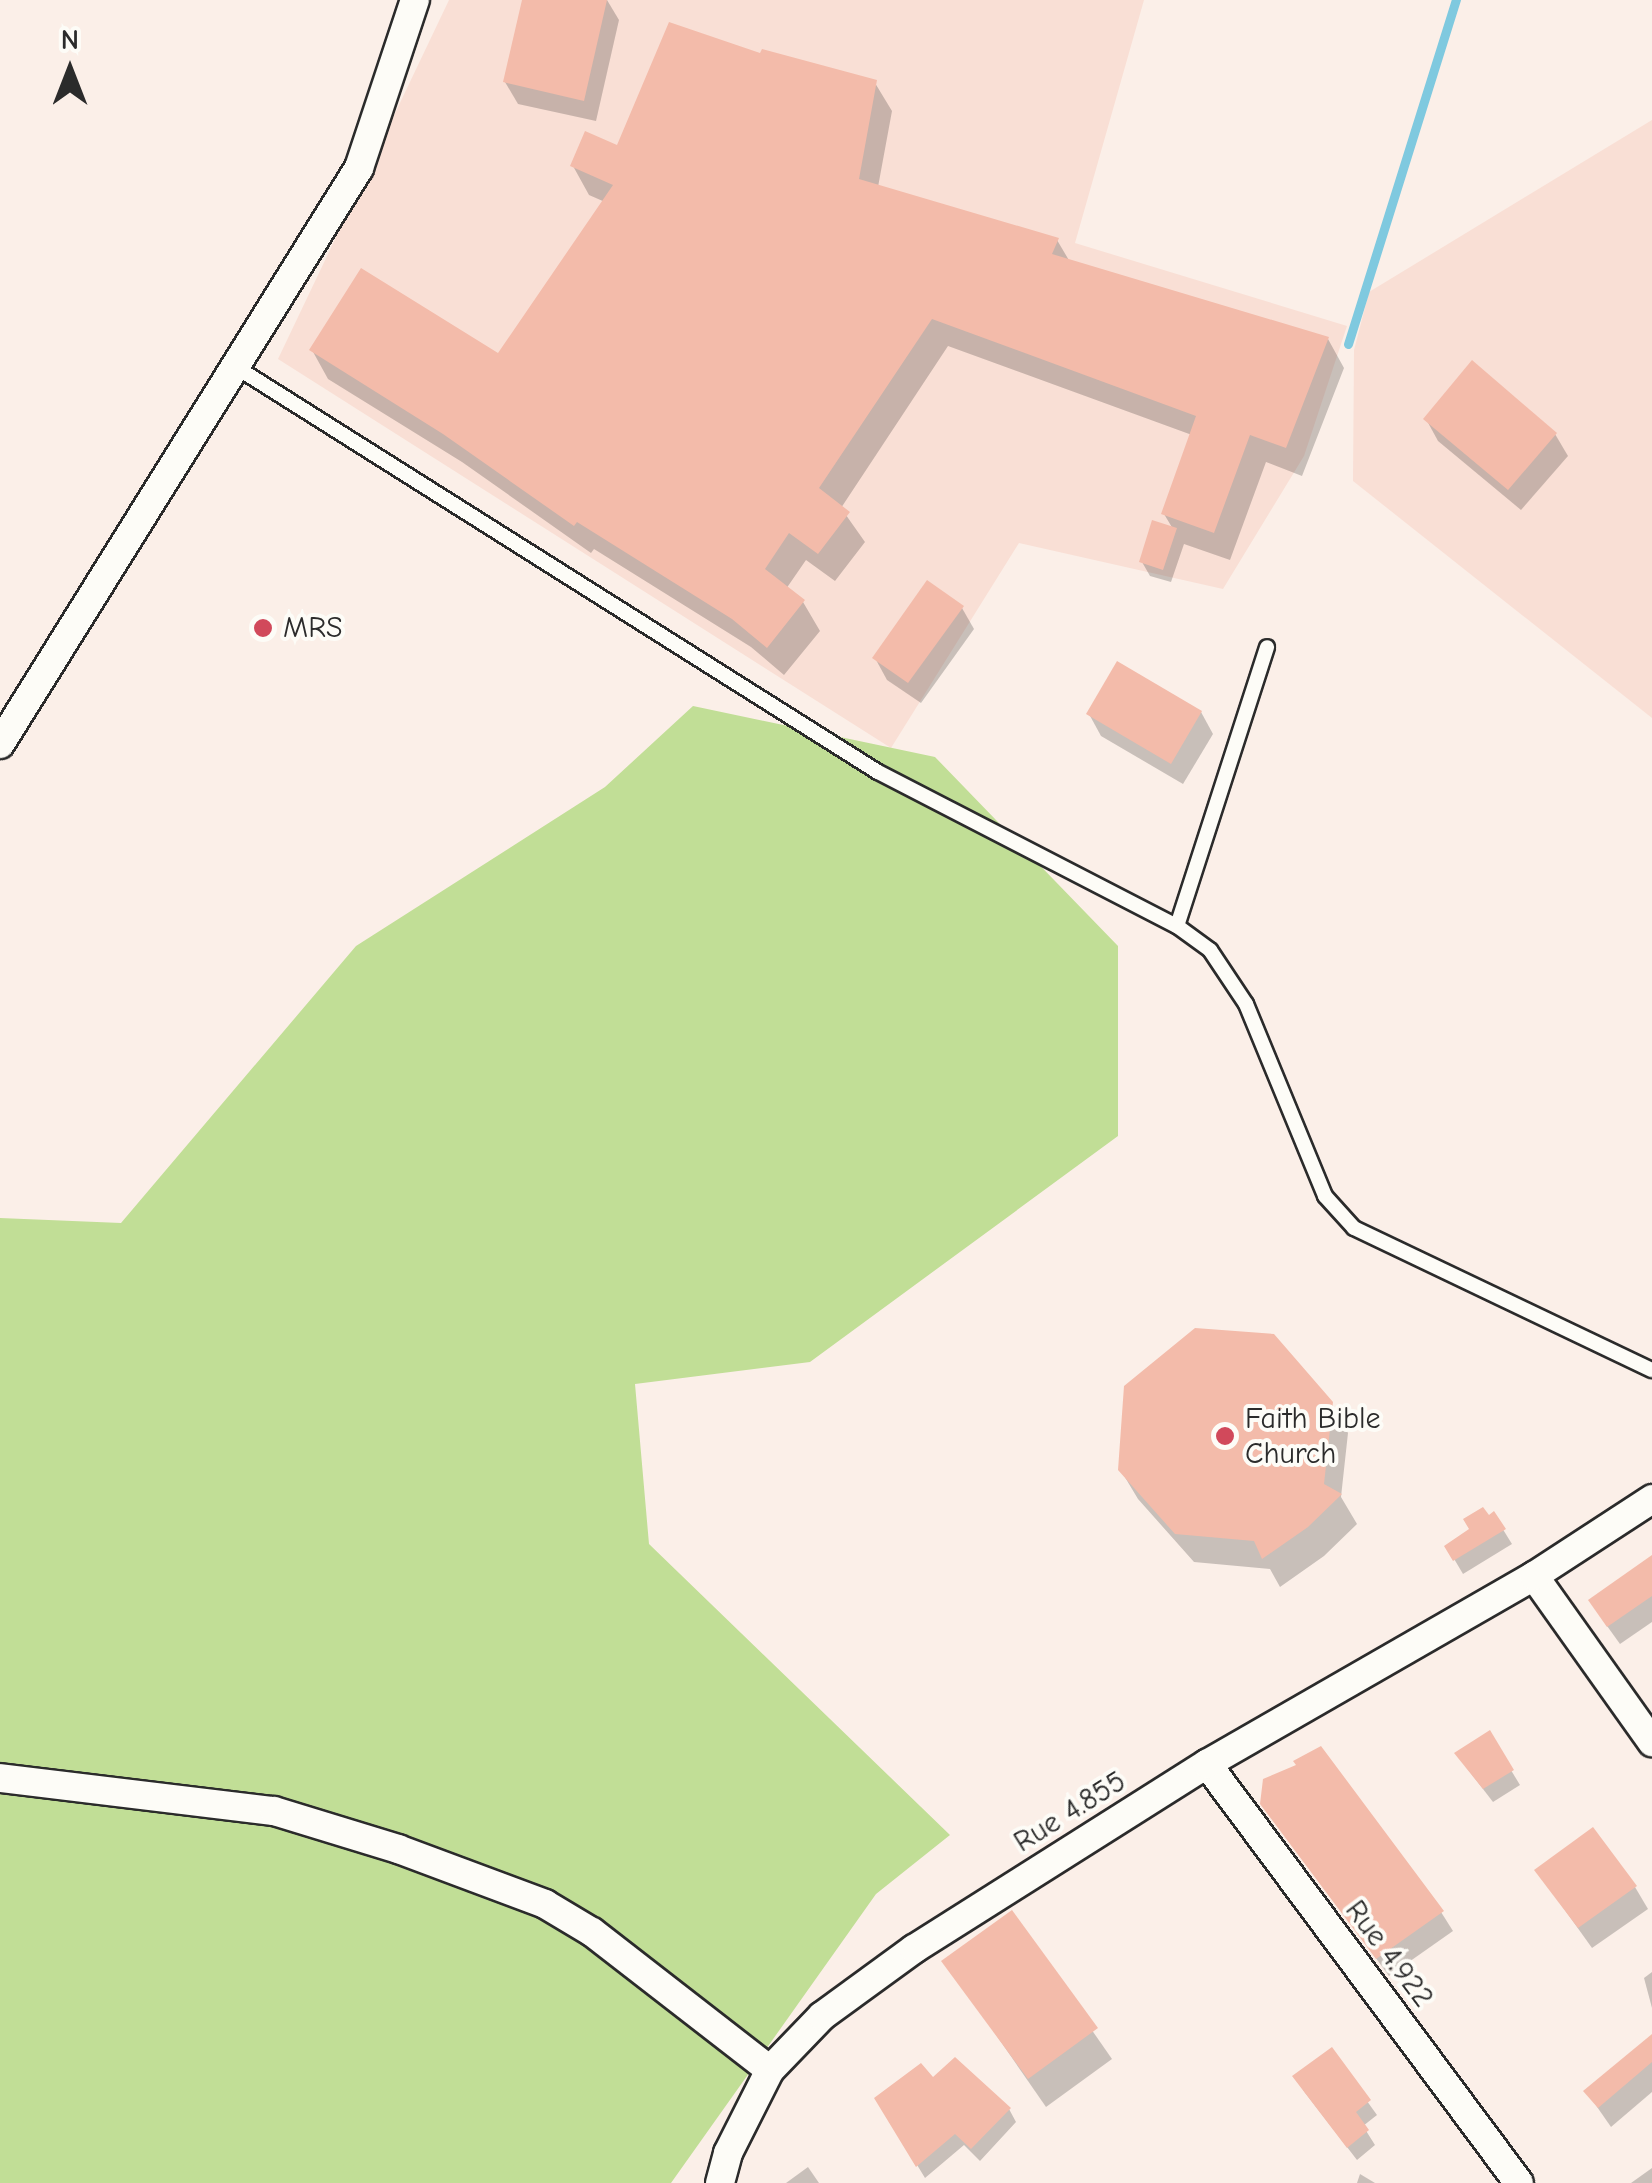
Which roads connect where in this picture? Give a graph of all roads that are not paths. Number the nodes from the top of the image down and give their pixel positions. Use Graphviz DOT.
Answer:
graph roads {
  1 [pos="415,0"];
  2 [pos="236,367"];
  3 [pos="1267,647"];
  4 [pos="0,744"];
  5 [pos="1177,926"];
  6 [pos="1652,1370"];
  7 [pos="1652,1499"];
  8 [pos="1534,1576"];
  9 [pos="1652,1742"];
  10 [pos="1207,1764"];
  11 [pos="0,1778"];
  12 [pos="770,2070"];
  13 [pos="1506,2177"];
  14 [pos="720,2183"];
  1 -- 2 [label="street"];
  2 -- 4 [label="street"];
  2 -- 5 [label="lane"];
  3 -- 5 [label="lane"];
  5 -- 6 [label="lane"];
  7 -- 8 [label="street, Rue 4.855"];
  8 -- 9 [label="street"];
  8 -- 10 [label="street, Rue 4.855"];
  10 -- 12 [label="street, Rue 4.855"];
  10 -- 13 [label="street, Rue 4.922"];
  11 -- 12 [label="street"];
  12 -- 14 [label="street, Rue 4.855"];
}
